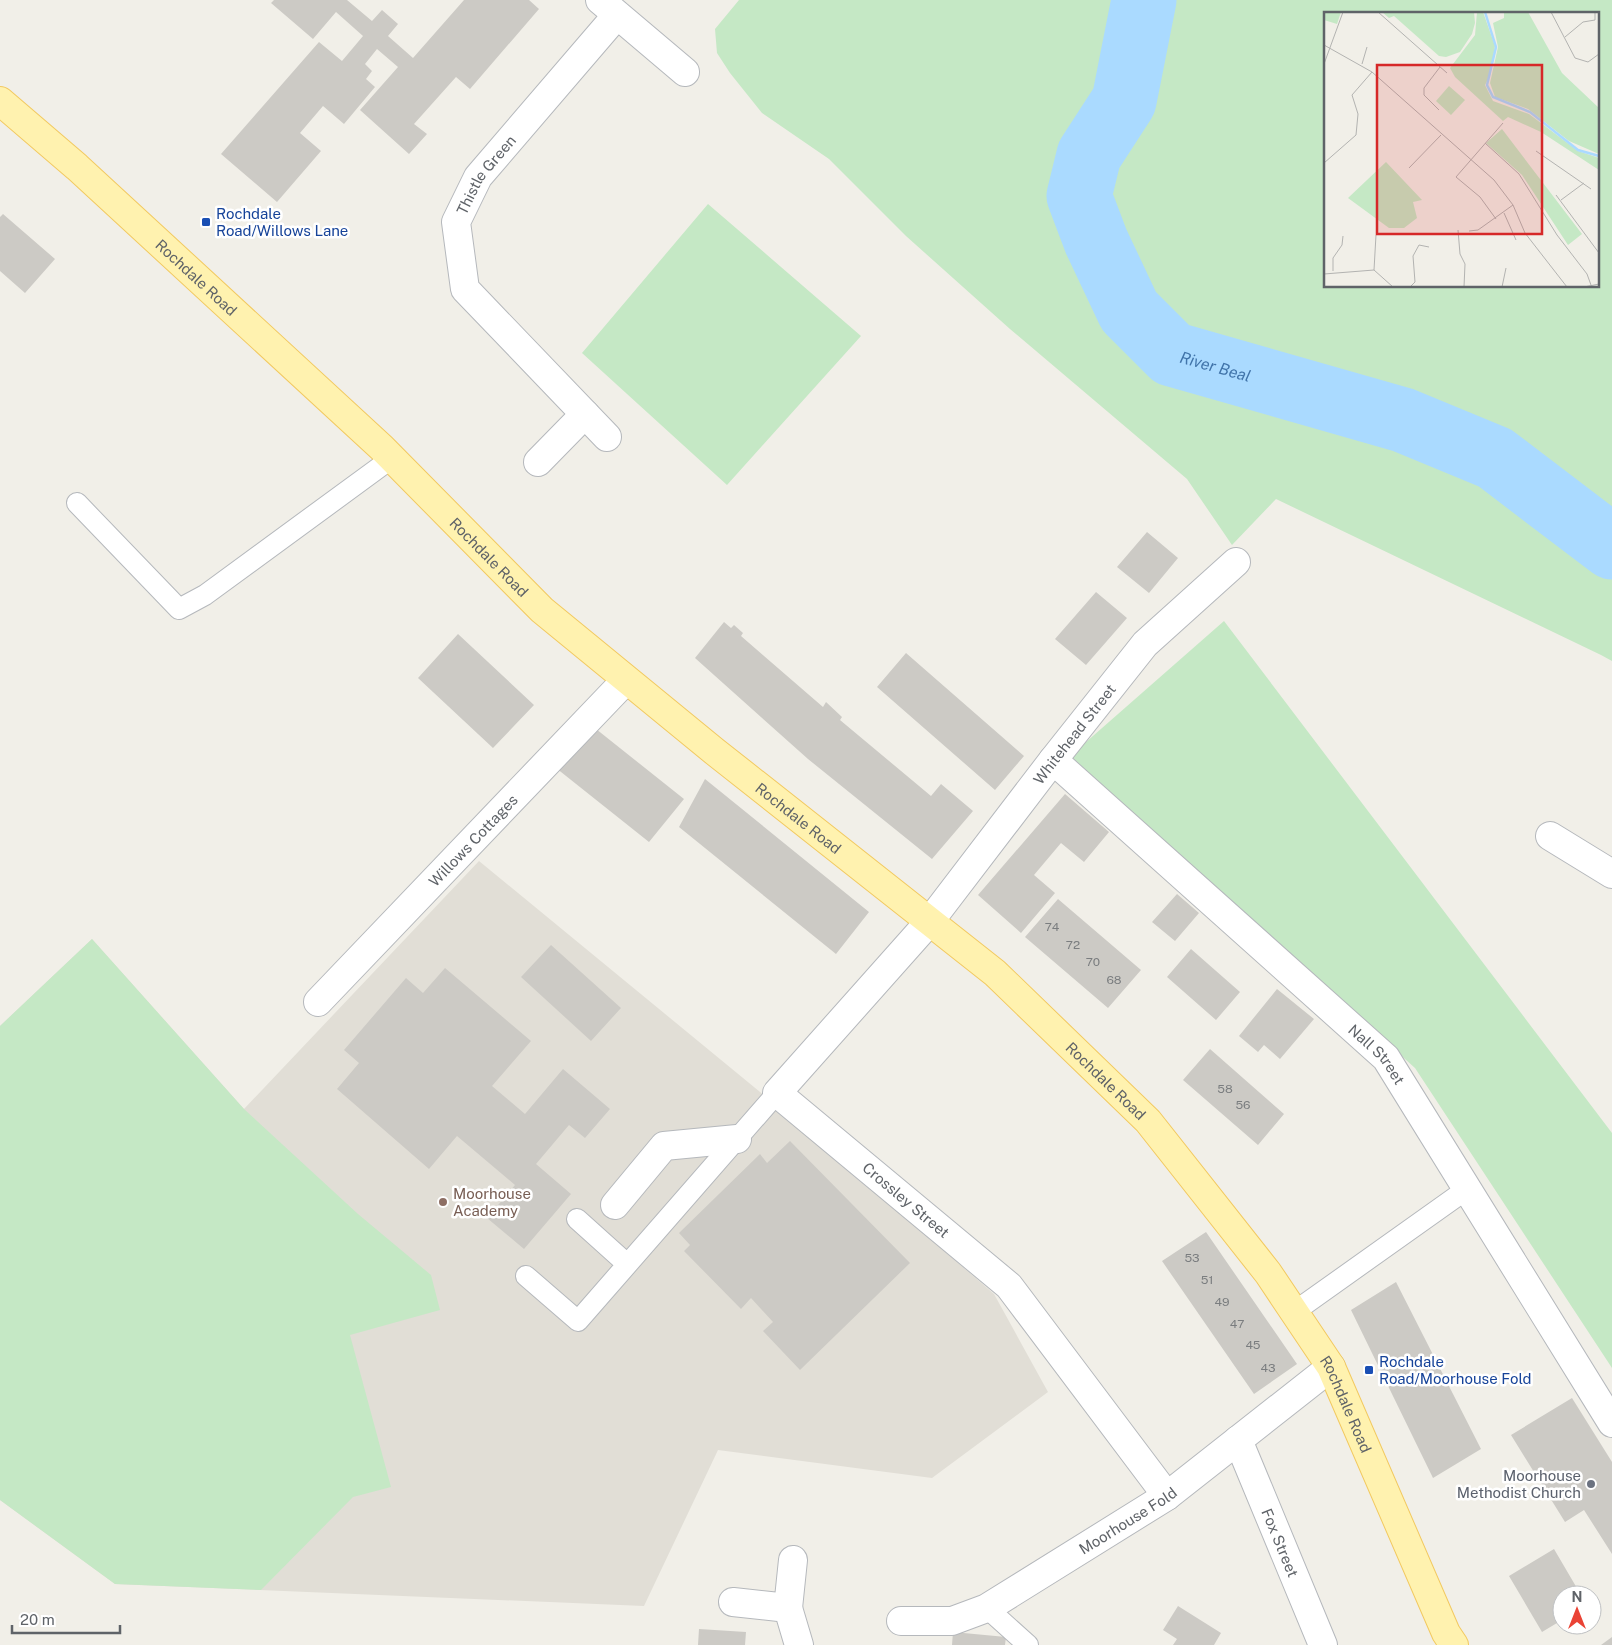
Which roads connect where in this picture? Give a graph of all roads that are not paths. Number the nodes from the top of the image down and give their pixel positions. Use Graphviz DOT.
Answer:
graph roads {
  1 [pos="608,8"];
  2 [pos="685,72"];
  3 [pos="0,101"];
  4 [pos="585,414"];
  5 [pos="607,437"];
  6 [pos="392,458"];
  7 [pos="538,462"];
  8 [pos="77,503"];
  9 [pos="1236,562"];
  10 [pos="626,680"];
  11 [pos="1053,760"];
  12 [pos="1550,836"];
  13 [pos="1612,874"];
  14 [pos="930,921"];
  15 [pos="318,1002"];
  16 [pos="777,1093"];
  17 [pos="737,1139"];
  18 [pos="1467,1189"];
  19 [pos="615,1205"];
  20 [pos="577,1219"];
  21 [pos="627,1264"];
  22 [pos="526,1276"];
  23 [pos="1294,1312"];
  24 [pos="1331,1367"];
  25 [pos="1612,1423"];
  26 [pos="1238,1440"];
  27 [pos="1167,1496"];
  28 [pos="793,1560"];
  29 [pos="733,1602"];
  30 [pos="788,1608"];
  31 [pos="987,1608"];
  32 [pos="901,1621"];
  33 [pos="799,1645"];
  34 [pos="1028,1645"];
  35 [pos="1323,1645"];
  36 [pos="1454,1645"];
  1 -- 2 [label="street"];
  1 -- 4 [label="street, Thistle Green"];
  3 -- 6 [label="main road, Rochdale Road"];
  4 -- 5 [label="street, Thistle Green"];
  4 -- 7 [label="street"];
  6 -- 8 [label="lane"];
  6 -- 10 [label="main road, Rochdale Road"];
  9 -- 11 [label="street, Whitehead Street"];
  10 -- 14 [label="main road, Rochdale Road"];
  10 -- 15 [label="street, Willows Cottages"];
  11 -- 14 [label="street, Whitehead Street"];
  11 -- 18 [label="street, Nall Street"];
  12 -- 13 [label="street"];
  14 -- 16 [label="street"];
  14 -- 23 [label="main road, Rochdale Road"];
  16 -- 17 [label="lane"];
  16 -- 27 [label="street, Crossley Street"];
  17 -- 19 [label="street"];
  17 -- 21 [label="lane"];
  18 -- 23 [label="lane"];
  18 -- 25 [label="street, Nall Street"];
  20 -- 21 [label="lane"];
  21 -- 22 [label="lane"];
  23 -- 24 [label="main road, Rochdale Road"];
  24 -- 26 [label="street, Moorhouse Fold"];
  24 -- 36 [label="main road, Rochdale Road"];
  26 -- 27 [label="street, Moorhouse Fold"];
  26 -- 35 [label="street, Fox Street"];
  27 -- 31 [label="street, Moorhouse Fold"];
  28 -- 30 [label="street"];
  29 -- 30 [label="street"];
  30 -- 33 [label="street"];
  31 -- 32 [label="street, Moorhouse Fold"];
  31 -- 34 [label="lane"];
}
